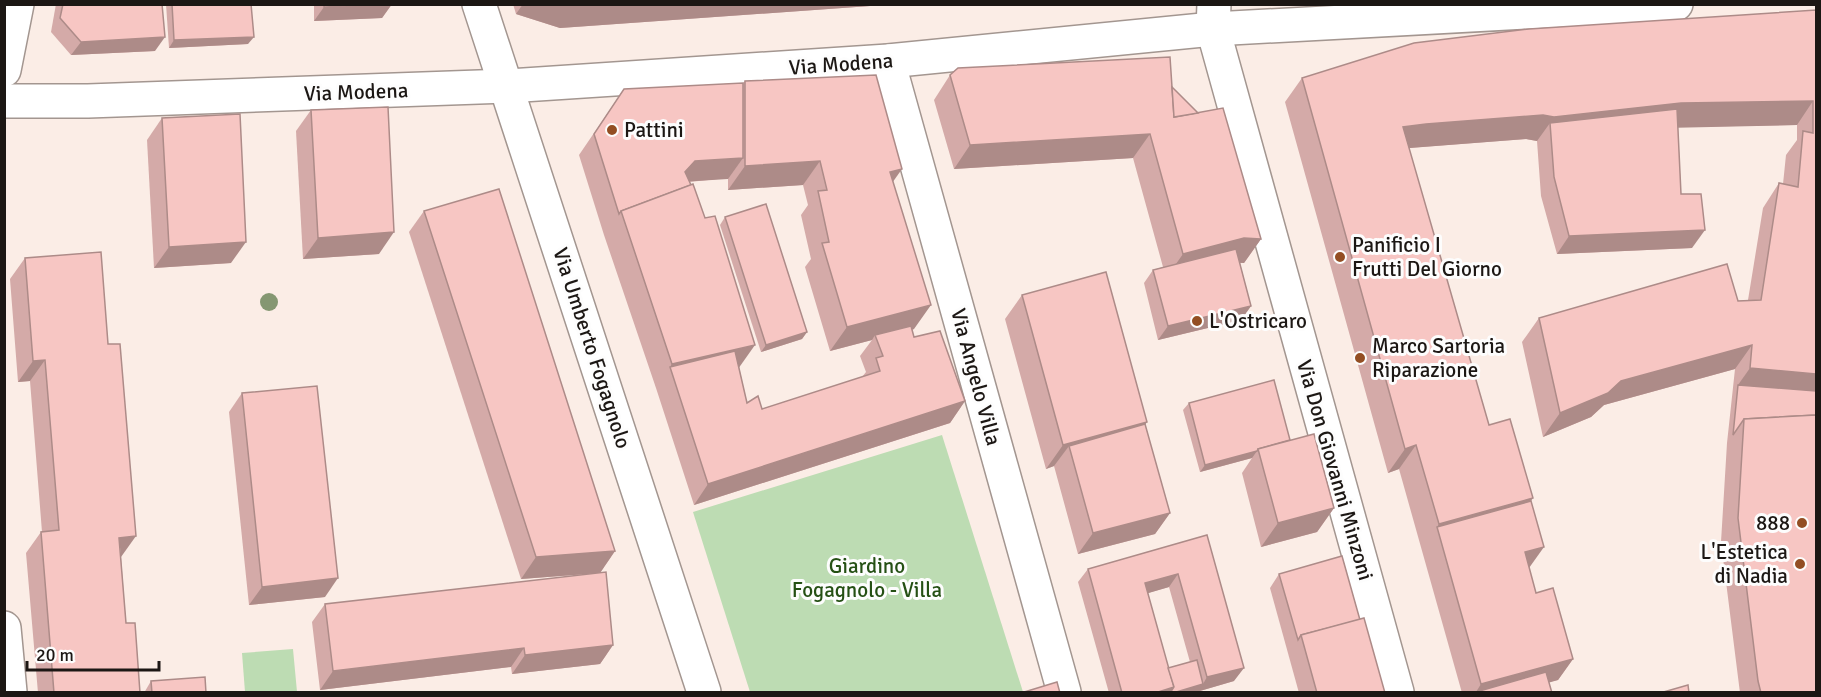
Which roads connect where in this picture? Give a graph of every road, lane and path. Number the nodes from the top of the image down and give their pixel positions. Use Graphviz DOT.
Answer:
graph roads {
  1 [pos="17,4"];
  2 [pos="479,4"];
  3 [pos="1676,4"];
  4 [pos="1578,8"];
  5 [pos="1214,17"];
  6 [pos="888,61"];
  7 [pos="4,70"];
  8 [pos="507,86"];
  9 [pos="4,101"];
  10 [pos="4,628"];
  11 [pos="10,693"];
  12 [pos="704,693"];
  13 [pos="1064,693"];
  14 [pos="1397,693"];
  1 -- 7 [label="street"];
  2 -- 8 [label="street, Via Umberto Fogagnolo"];
  3 -- 4 [label="street, Via Modena"];
  4 -- 5 [label="street, Via Modena"];
  5 -- 6 [label="street, Via Modena"];
  5 -- 14 [label="street, Via Don Giovanni Minzoni"];
  6 -- 8 [label="street, Via Modena"];
  6 -- 13 [label="street, Via Angelo Villa"];
  8 -- 9 [label="street, Via Modena"];
  8 -- 12 [label="street, Via Umberto Fogagnolo"];
  10 -- 11 [label="street"];
}
